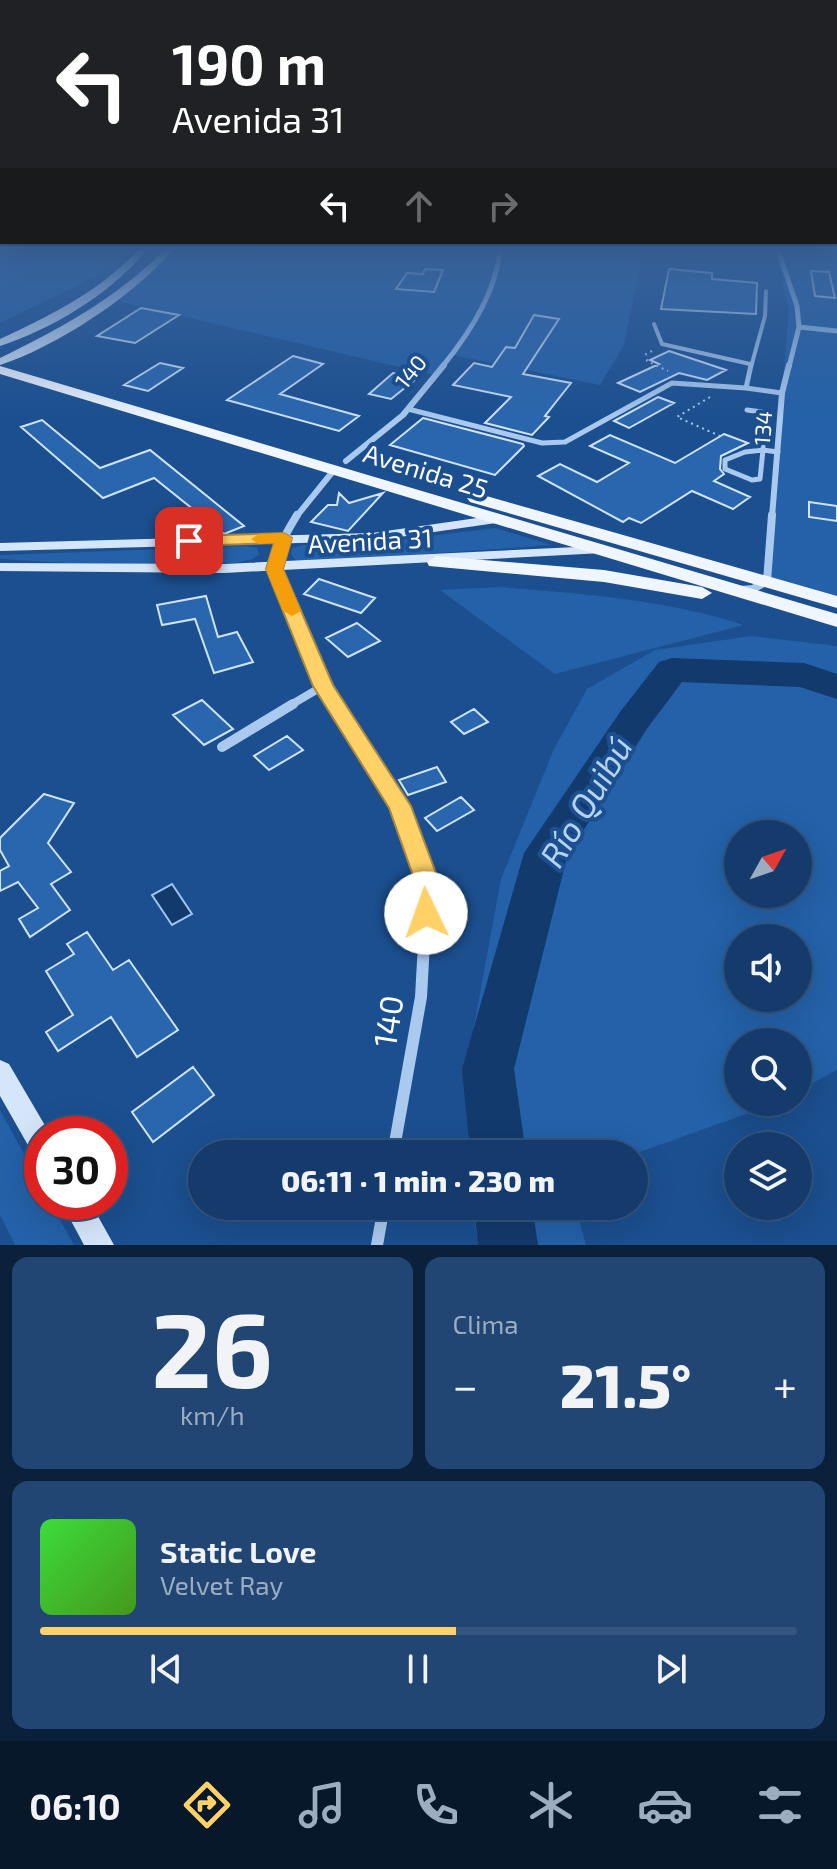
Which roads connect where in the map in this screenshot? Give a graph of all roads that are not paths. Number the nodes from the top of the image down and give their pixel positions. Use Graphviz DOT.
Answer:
graph roads {
  1 [pos="74,305"];
  2 [pos="106,305"];
  3 [pos="483,305"];
  4 [pos="767,305"];
  5 [pos="797,305"];
  6 [pos="63,313"];
  7 [pos="88,319"];
  8 [pos="654,324"];
  9 [pos="799,327"];
  10 [pos="837,331"];
  11 [pos="1,359"];
  12 [pos="750,364"];
  13 [pos="746,388"];
  14 [pos="782,393"];
  15 [pos="408,409"];
  16 [pos="747,410"];
  17 [pos="760,449"];
  18 [pos="778,452"];
  19 [pos="340,466"];
  20 [pos="546,518"];
  21 [pos="498,519"];
  22 [pos="284,538"];
  23 [pos="0,547"];
  24 [pos="598,550"];
  25 [pos="436,562"];
  26 [pos="0,567"];
  27 [pos="275,569"];
  28 [pos="767,581"];
  29 [pos="732,590"];
  30 [pos="837,602"];
  31 [pos="837,622"];
  32 [pos="323,686"];
  33 [pos="222,747"];
  34 [pos="0,1072"];
  35 [pos="25,1116"];
  36 [pos="395,1140"];
  37 [pos="85,1220"];
  38 [pos="381,1220"];
  39 [pos="100,1245"];
  40 [pos="377,1245"];
  1 -- 6 [label="main road"];
  2 -- 7 [label="main road"];
  3 -- 15 [label="street, 140"];
  4 -- 12 [label="lane"];
  5 -- 9 [label="street, 134"];
  6 -- 7 [label="main road"];
  6 -- 11 [label="main road"];
  7 -- 11 [label="main road"];
  8 -- 12 [label="lane"];
  9 -- 10 [label="street"];
  9 -- 14 [label="street, 134"];
  11 -- 19 [label="main road, Avenida 25"];
  12 -- 13 [label="lane"];
  13 -- 14 [label="lane"];
  13 -- 15 [label="lane"];
  14 -- 18 [label="street, 134"];
  15 -- 19 [label="street, 140"];
  16 -- 17 [label="lane"];
  17 -- 17 [label="lane"];
  17 -- 18 [label="lane"];
  18 -- 28 [label="street, 134"];
  19 -- 20 [label="main road, Avenida 25"];
  19 -- 21 [label="main road, Avenida 25"];
  19 -- 22 [label="street, 140"];
  20 -- 21 [label="main road"];
  20 -- 28 [label="main road, Avenida 25"];
  21 -- 22 [label="main road, Avenida 31"];
  21 -- 24 [label="main road, Avenida 25"];
  22 -- 23 [label="main road, Avenida 31"];
  22 -- 27 [label="street, 140"];
  24 -- 25 [label="main road, Avenida 31"];
  24 -- 29 [label="main road, Avenida 25"];
  25 -- 27 [label="main road, Avenida 31"];
  25 -- 31 [label="main road"];
  26 -- 27 [label="main road, Avenida 31"];
  27 -- 32 [label="street, 140"];
  28 -- 29 [label="street"];
  28 -- 30 [label="main road, Avenida 25"];
  29 -- 31 [label="main road, Avenida 25"];
  32 -- 33 [label="street"];
  32 -- 36 [label="street, 140"];
  34 -- 35 [label="main road"];
  37 -- 39 [label="main road"];
  38 -- 40 [label="street"];
}
